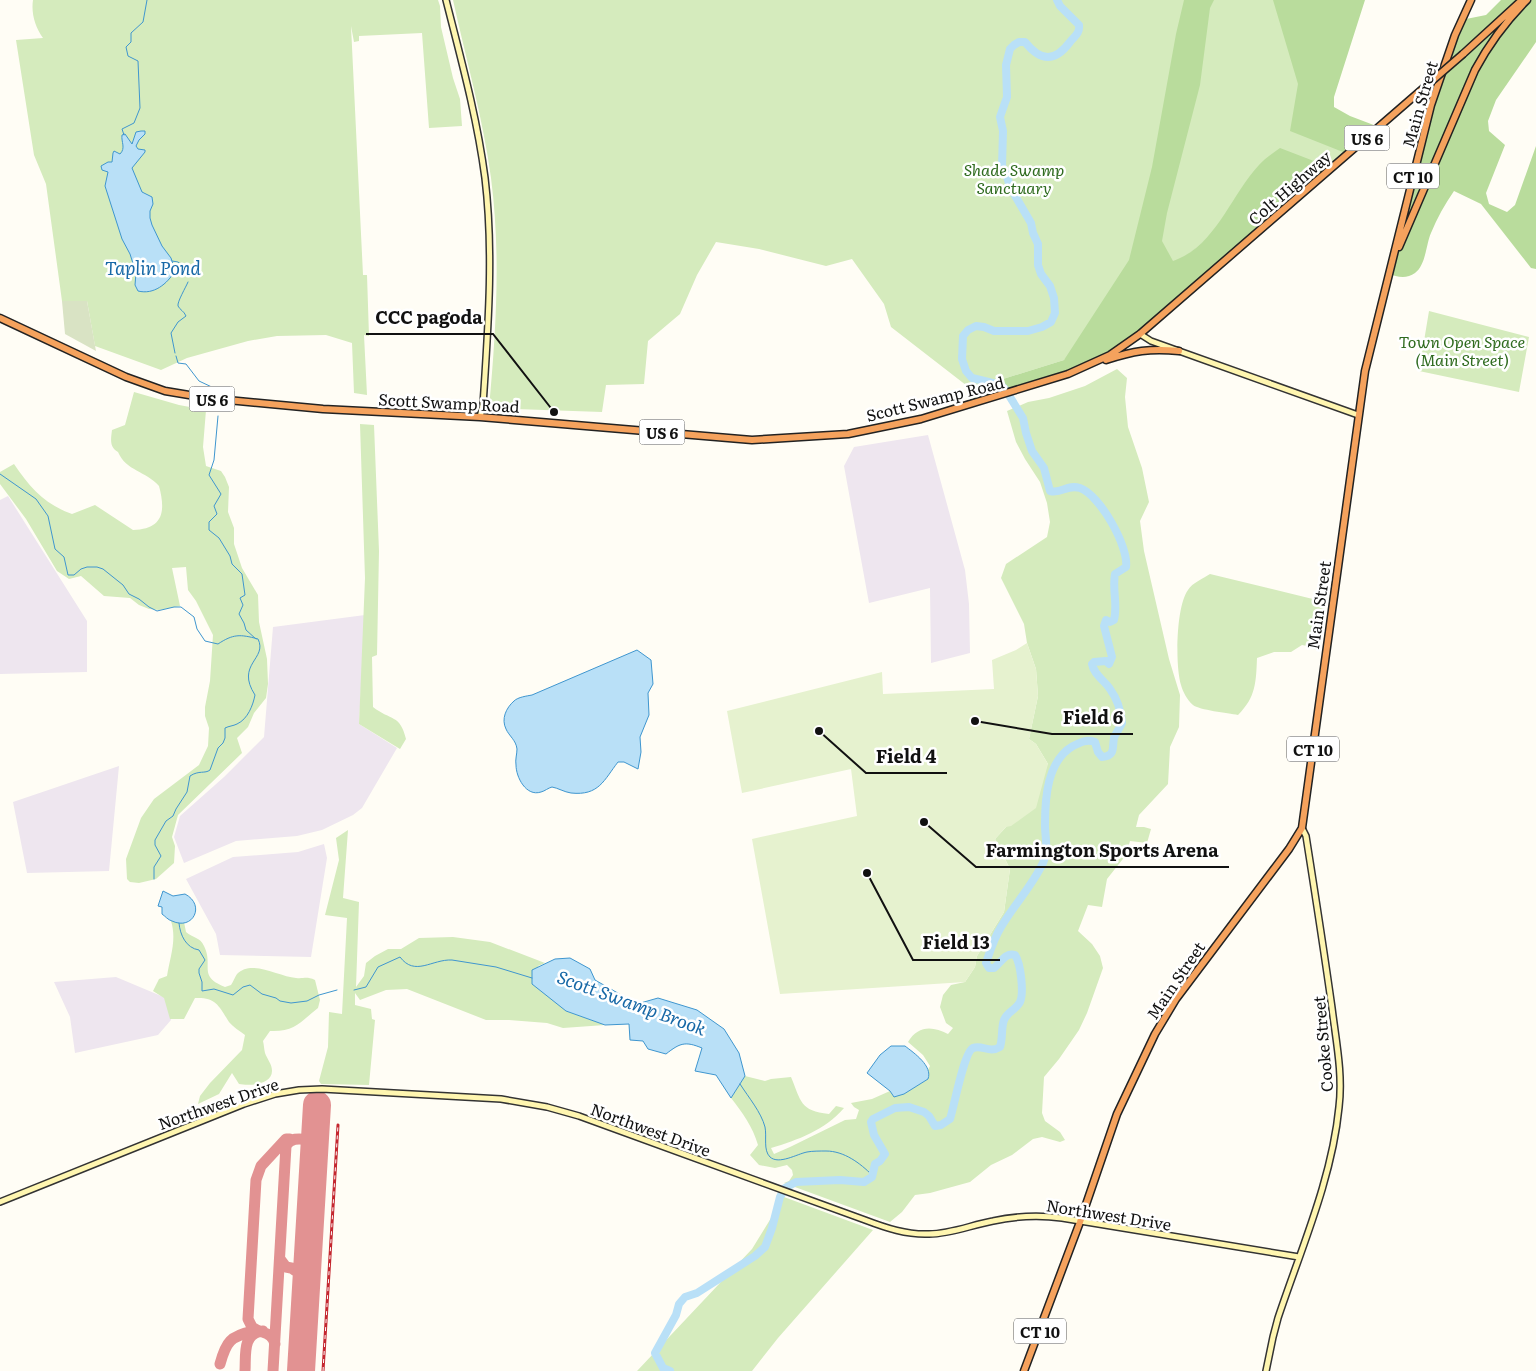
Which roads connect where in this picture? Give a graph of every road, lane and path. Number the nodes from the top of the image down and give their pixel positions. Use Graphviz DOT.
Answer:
graph roads {
  1 [pos="446,0"];
  2 [pos="1471,0"];
  3 [pos="1522,0"];
  4 [pos="1528,0"];
  5 [pos="1389,274"];
  6 [pos="0,318"];
  7 [pos="1140,334"];
  8 [pos="1179,351"];
  9 [pos="1083,368"];
  10 [pos="1358,415"];
  11 [pos="480,417"];
  12 [pos="1302,828"];
  13 [pos="0,1202"];
  14 [pos="1080,1222"];
  15 [pos="1299,1257"];
  16 [pos="1024,1371"];
  17 [pos="1266,1371"];
  1 -- 11 [label="main road"];
  2 -- 5 [label="highway, Main Street / CT 10"];
  3 -- 7 [label="highway, Colt Highway / US 6, bridge"];
  4 -- 5 [label="highway"];
  5 -- 10 [label="highway, Main Street / CT 10"];
  6 -- 11 [label="highway, Scott Swamp Road / US 6"];
  7 -- 8 [label="main road"];
  7 -- 9 [label="highway, Scott Swamp Road / US 6"];
  8 -- 9 [label="highway"];
  8 -- 10 [label="main road"];
  9 -- 11 [label="highway, Scott Swamp Road / US 6"];
  10 -- 12 [label="highway, Main Street / CT 10"];
  12 -- 14 [label="highway, Main Street / CT 10"];
  12 -- 15 [label="main road, Cooke Street"];
  13 -- 14 [label="main road, Northwest Drive"];
  14 -- 15 [label="main road, Northwest Drive"];
  14 -- 16 [label="highway, CT 10"];
  15 -- 17 [label="main road, Cooke Street"];
}
